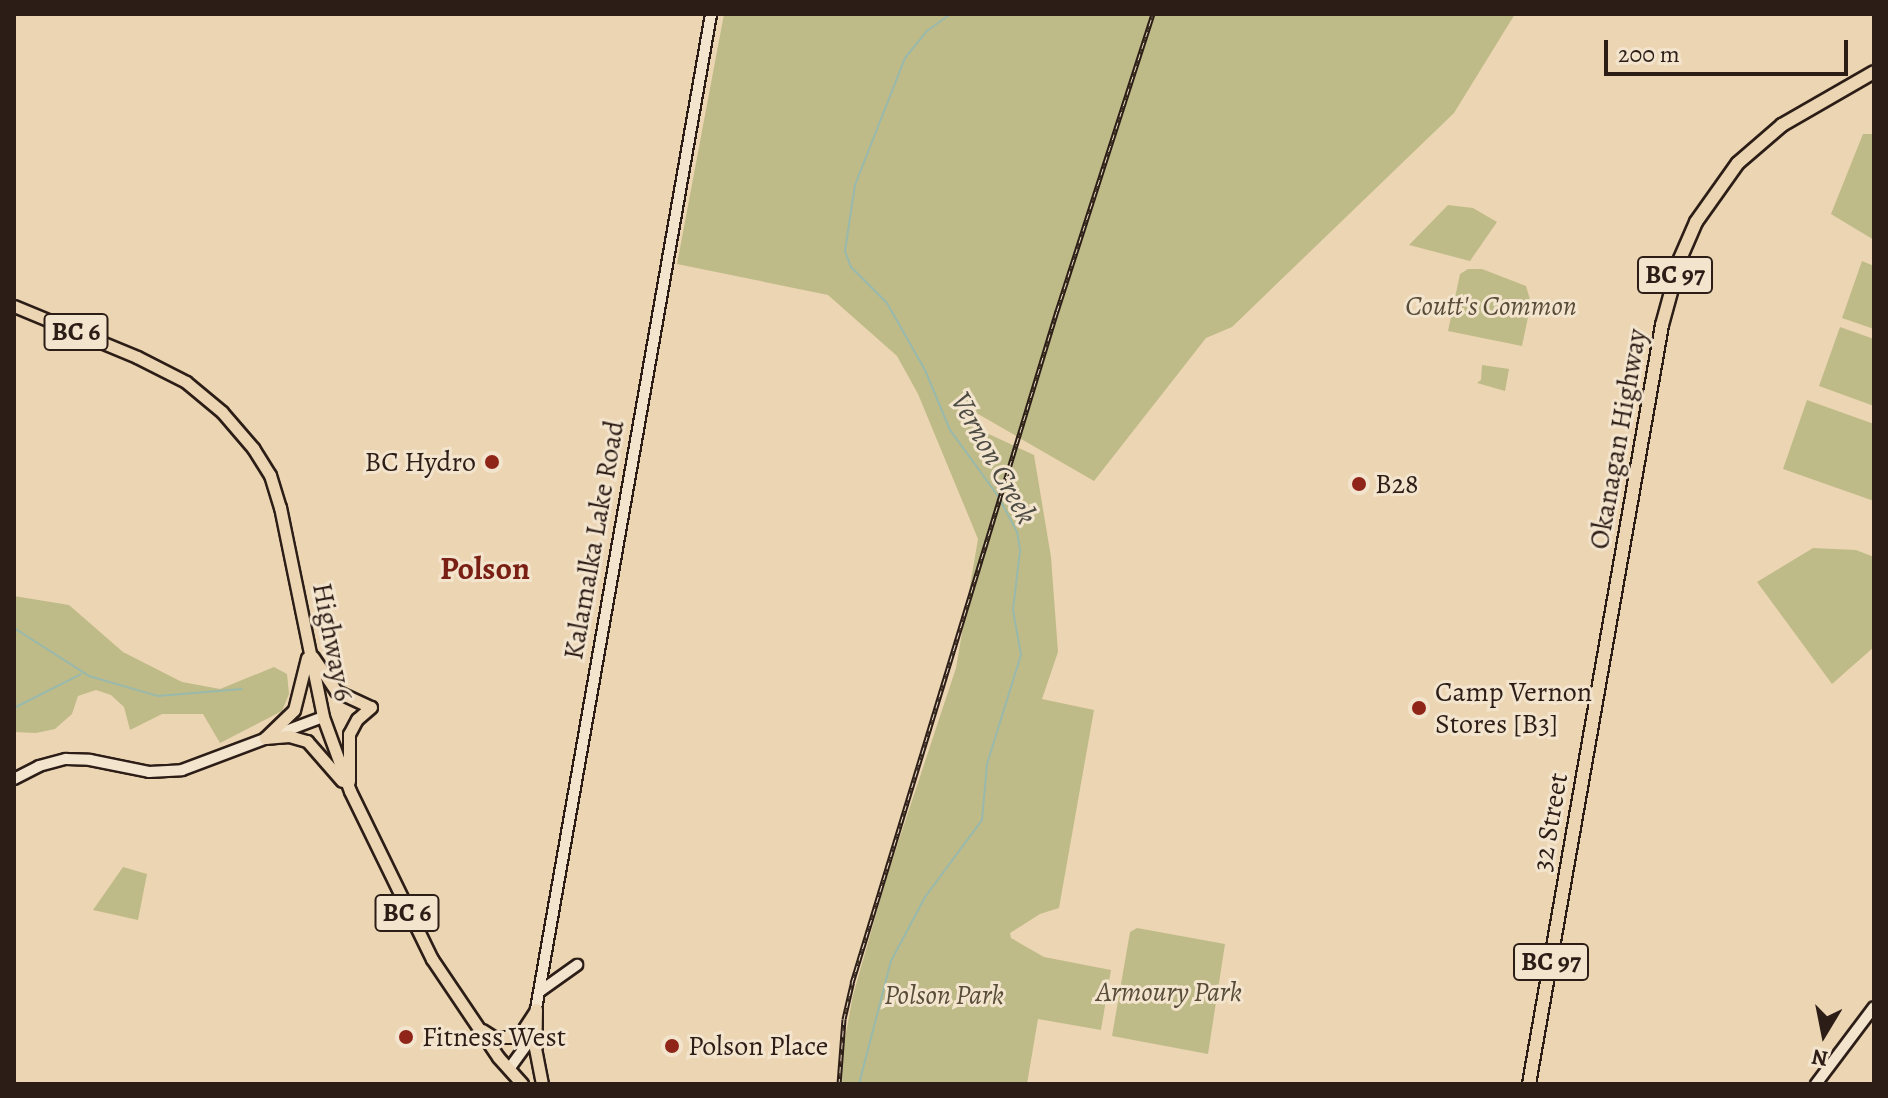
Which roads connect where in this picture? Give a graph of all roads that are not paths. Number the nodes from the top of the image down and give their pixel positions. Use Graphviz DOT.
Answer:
graph roads {
  1 [pos="711,14"];
  2 [pos="1874,72"];
  3 [pos="1874,82"];
  4 [pos="1829,96"];
  5 [pos="14,306"];
  6 [pos="1620,568"];
  7 [pos="309,650"];
  8 [pos="323,717"];
  9 [pos="265,738"];
  10 [pos="14,779"];
  11 [pos="350,791"];
  12 [pos="577,965"];
  13 [pos="539,992"];
  14 [pos="1874,1007"];
  15 [pos="536,1009"];
  16 [pos="478,1028"];
  17 [pos="509,1069"];
  18 [pos="522,1084"];
  19 [pos="542,1084"];
  20 [pos="1529,1084"];
  21 [pos="1816,1084"];
  1 -- 13 [label="main road, Kalamalka Lake Road"];
  2 -- 4 [label="highway, Okanagan Highway / BC 97"];
  3 -- 4 [label="highway, Okanagan Highway / BC 97"];
  4 -- 6 [label="highway, Okanagan Highway / BC 97"];
  5 -- 7 [label="main road, Highway 6 / BC 6"];
  6 -- 20 [label="highway, 32 Street / BC 97"];
  7 -- 8 [label="main road, Highway 6 / BC 6"];
  7 -- 9 [label="main road"];
  7 -- 11 [label="main road"];
  8 -- 9 [label="main road"];
  8 -- 11 [label="main road, Highway 6 / BC 6"];
  9 -- 10 [label="main road"];
  9 -- 11 [label="main road"];
  11 -- 16 [label="main road, Highway 6 / BC 6"];
  12 -- 13 [label="main road"];
  13 -- 15 [label="main road, Kalamalka Lake Road"];
  14 -- 21 [label="main road"];
  15 -- 16 [label="main road"];
  15 -- 17 [label="main road, Kalamalka Lake Road"];
  15 -- 19 [label="main road"];
  16 -- 17 [label="main road, Highway 6 / BC 6"];
  17 -- 18 [label="main road, Highway 6 / BC 6"];
}
